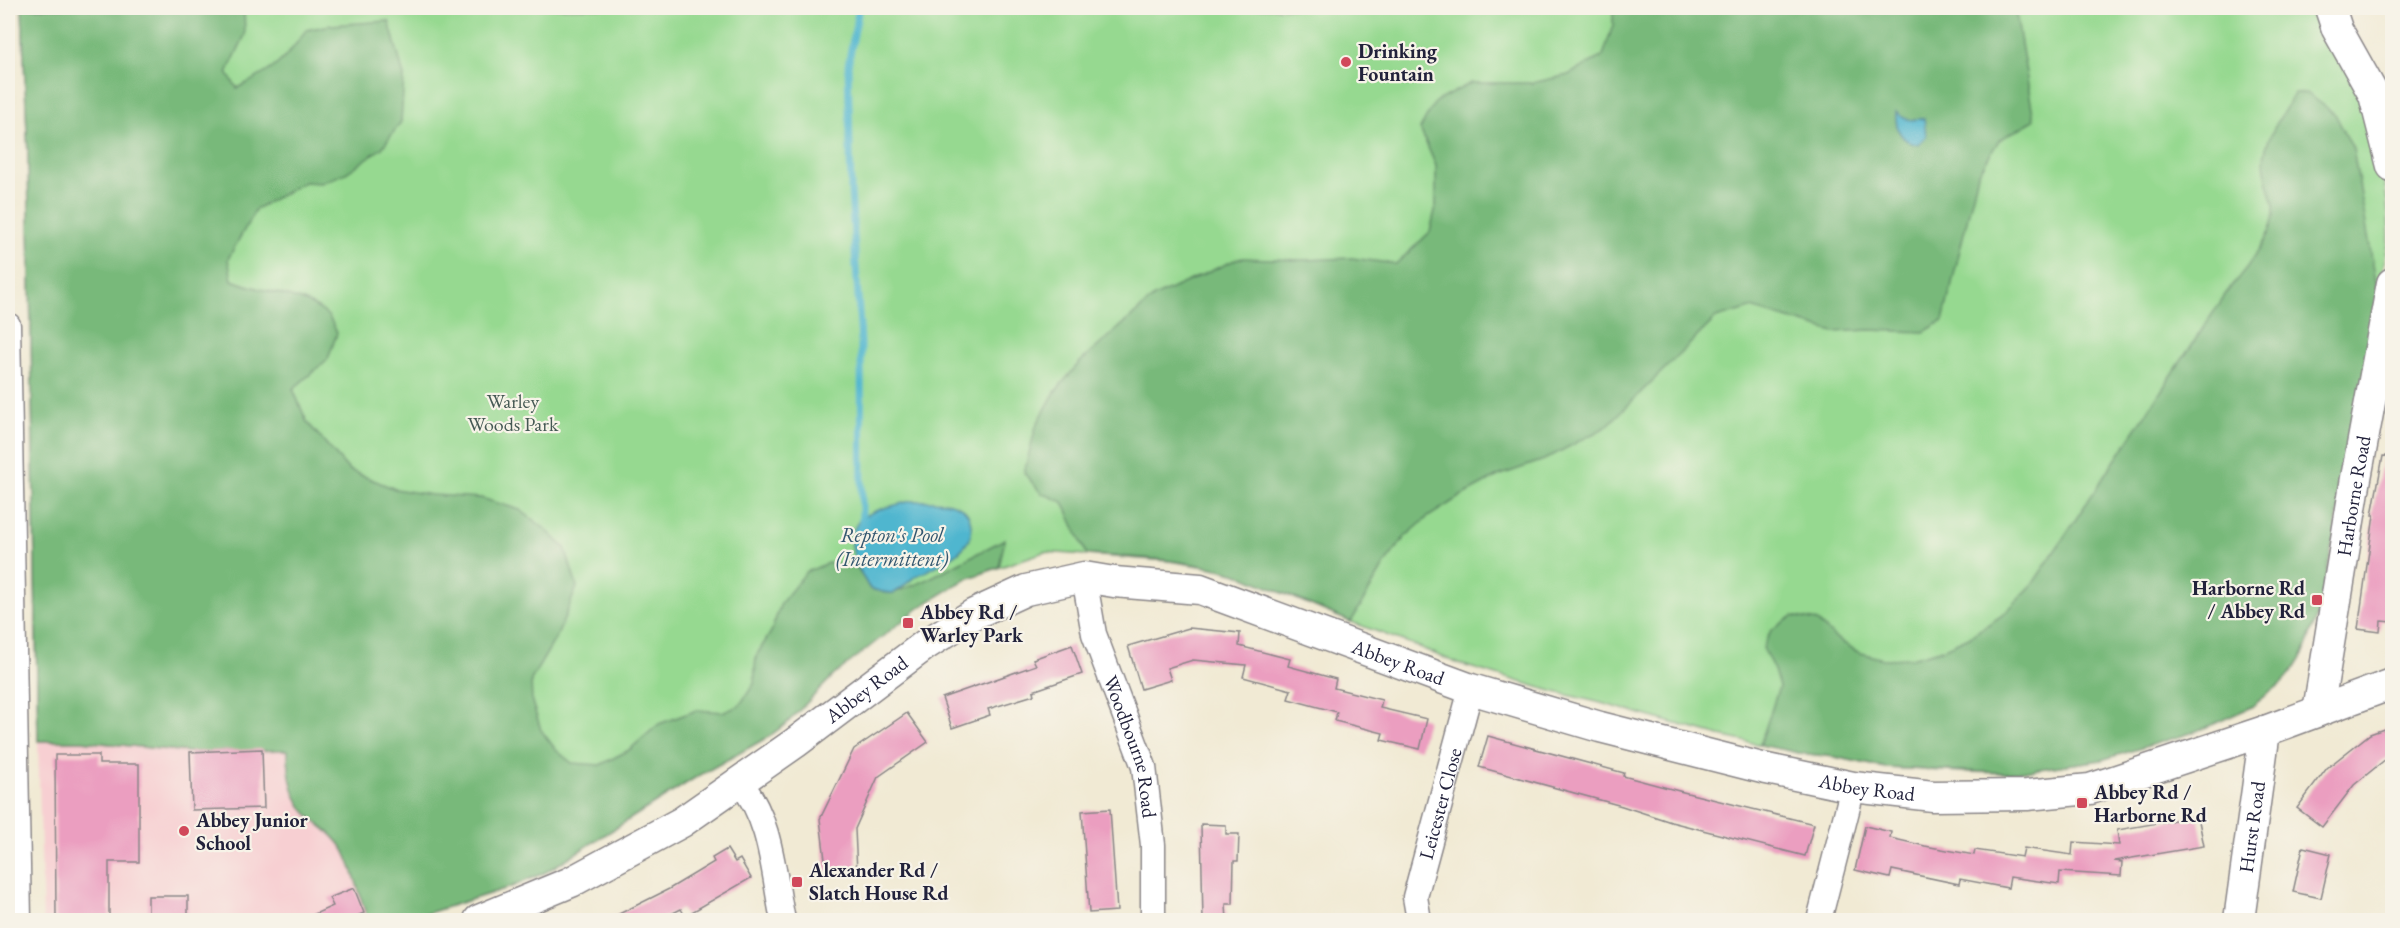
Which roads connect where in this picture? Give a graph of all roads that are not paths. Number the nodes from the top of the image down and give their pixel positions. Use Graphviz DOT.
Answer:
graph roads {
  1 [pos="2330,8"];
  2 [pos="2391,157"];
  3 [pos="2392,283"];
  4 [pos="8,325"];
  5 [pos="1084,577"];
  6 [pos="2392,684"];
  7 [pos="1471,689"];
  8 [pos="2318,711"];
  9 [pos="2265,731"];
  10 [pos="740,782"];
  11 [pos="1853,787"];
  12 [pos="20,921"];
  13 [pos="479,921"];
  14 [pos="783,921"];
  15 [pos="1154,921"];
  16 [pos="1419,921"];
  17 [pos="1819,921"];
  18 [pos="2239,921"];
  1 -- 2 [label="street"];
  3 -- 8 [label="street, Harborne Road"];
  4 -- 12 [label="street"];
  5 -- 7 [label="street, Abbey Road"];
  5 -- 10 [label="street, Abbey Road"];
  5 -- 15 [label="street, Woodbourne Road"];
  6 -- 8 [label="street, Abbey Road"];
  7 -- 11 [label="street, Abbey Road"];
  7 -- 16 [label="street, Leicester Close"];
  8 -- 9 [label="street, Abbey Road"];
  9 -- 11 [label="street, Abbey Road"];
  9 -- 18 [label="street, Hurst Road"];
  10 -- 13 [label="street, Abbey Road"];
  10 -- 14 [label="street"];
  11 -- 17 [label="street"];
}
